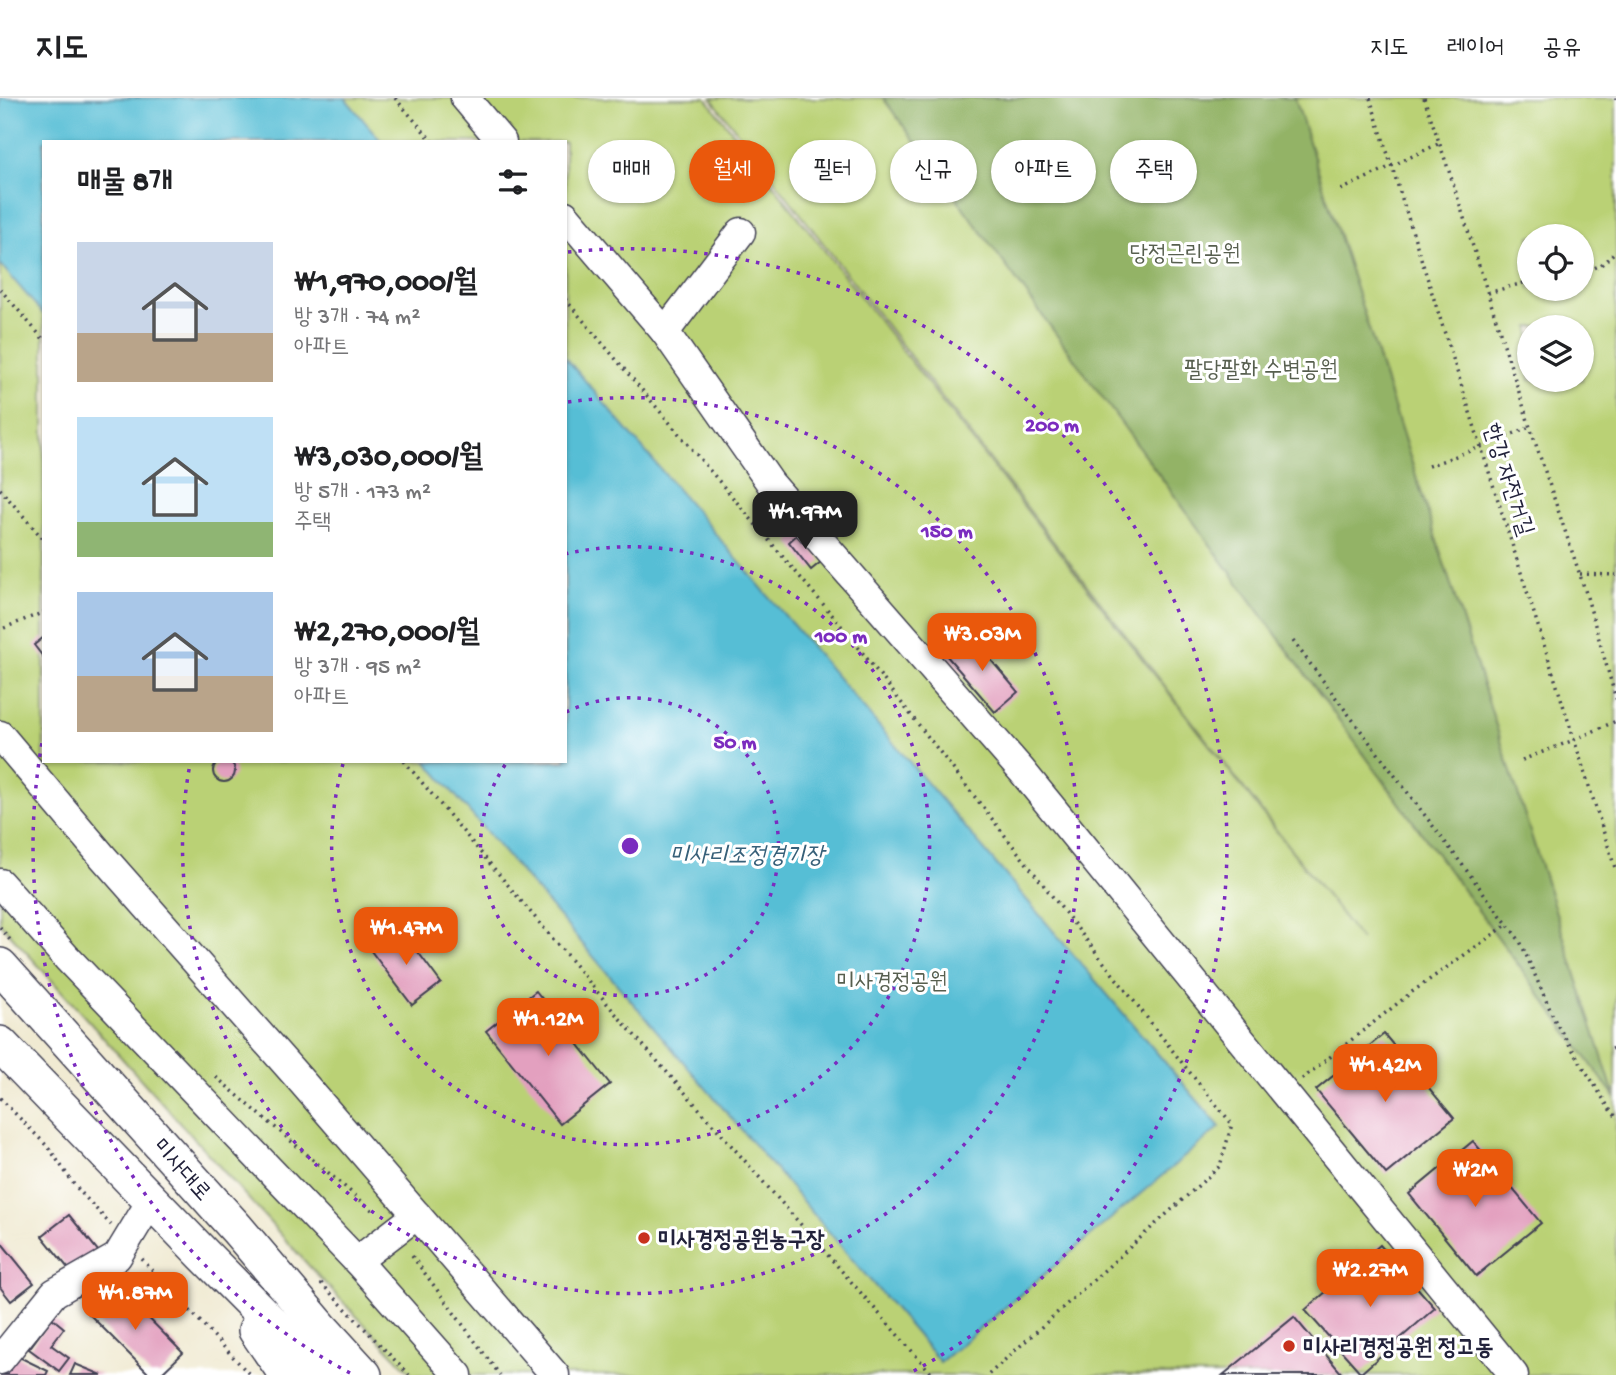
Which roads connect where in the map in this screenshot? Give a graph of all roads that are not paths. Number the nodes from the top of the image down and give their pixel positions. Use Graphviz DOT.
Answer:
graph roads {
  1 [pos="465,98"];
  2 [pos="500,140"];
  3 [pos="567,217"];
  4 [pos="741,232"];
  5 [pos="665,332"];
  6 [pos="0,735"];
  7 [pos="0,883"];
  8 [pos="0,966"];
  9 [pos="0,1044"];
  10 [pos="151,1201"];
  11 [pos="417,1215"];
  12 [pos="237,1229"];
  13 [pos="204,1255"];
  14 [pos="357,1261"];
  15 [pos="0,1360"];
  16 [pos="287,1375"];
  17 [pos="323,1375"];
  18 [pos="364,1375"];
  19 [pos="386,1375"];
  20 [pos="458,1375"];
  21 [pos="555,1375"];
  22 [pos="1514,1375"];
  1 -- 2 [label="lane"];
  3 -- 5 [label="lane"];
  4 -- 5 [label="lane"];
  5 -- 22 [label="lane"];
  6 -- 11 [label="lane"];
  7 -- 14 [label="lane"];
  8 -- 12 [label="main road, 미사대로"];
  9 -- 10 [label="main road, 미사대로"];
  10 -- 13 [label="main road, 미사대로"];
  10 -- 15 [label="lane"];
  11 -- 14 [label="lane"];
  11 -- 21 [label="lane"];
  12 -- 18 [label="main road, 미사대로"];
  12 -- 19 [label="main road"];
  13 -- 16 [label="main road"];
  13 -- 17 [label="main road, 미사대로"];
  14 -- 20 [label="lane"];
}
